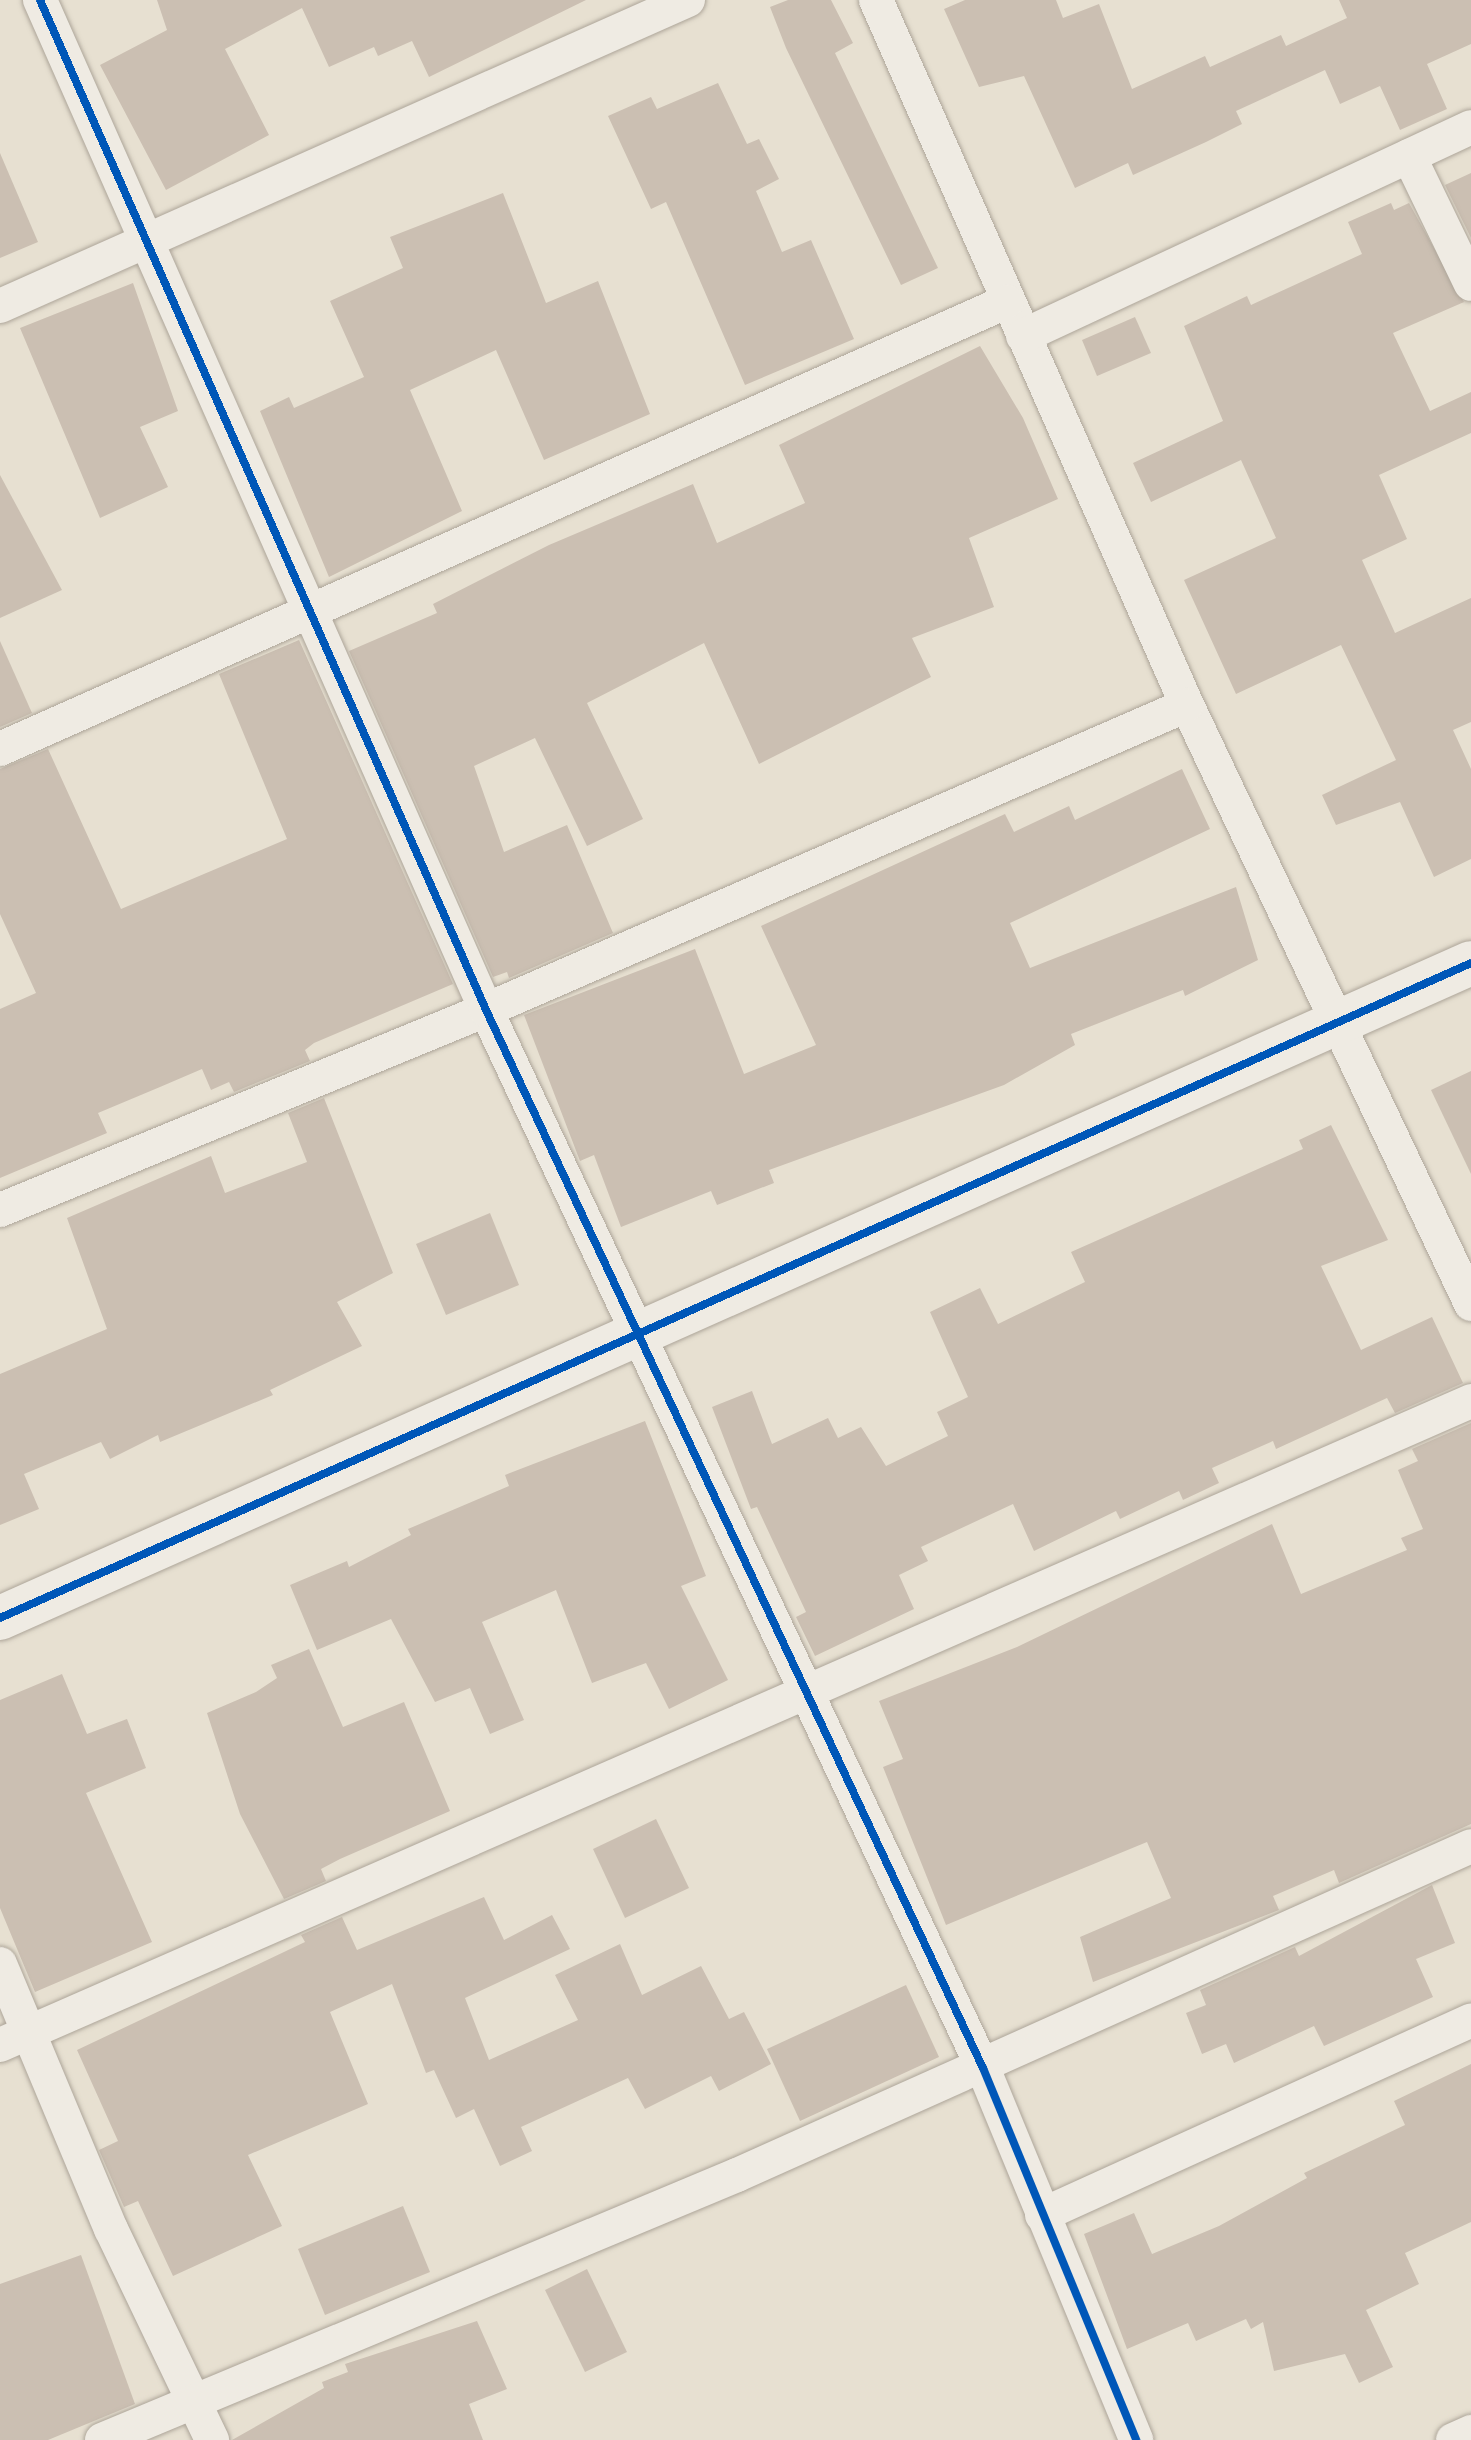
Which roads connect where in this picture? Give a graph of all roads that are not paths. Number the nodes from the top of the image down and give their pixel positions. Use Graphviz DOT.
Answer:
graph roads {
  1 [pos="40,0"];
  2 [pos="688,0"];
  3 [pos="876,0"];
  4 [pos="1471,127"];
  5 [pos="1409,156"];
  6 [pos="150,241"];
  7 [pos="1471,284"];
  8 [pos="1006,302"];
  9 [pos="0,306"];
  10 [pos="1023,336"];
  11 [pos="312,607"];
  12 [pos="1187,705"];
  13 [pos="0,749"];
  14 [pos="1471,963"];
  15 [pos="486,1010"];
  16 [pos="1335,1023"];
  17 [pos="0,1210"];
  18 [pos="1471,1304"];
  19 [pos="639,1332"];
  20 [pos="1471,1401"];
  21 [pos="0,1618"];
  22 [pos="805,1691"];
  23 [pos="1471,1846"];
  24 [pos="0,1964"];
  25 [pos="1471,2020"];
  26 [pos="15,2039"];
  27 [pos="983,2068"];
  28 [pos="1042,2215"];
  29 [pos="192,2401"];
  30 [pos="1471,2432"];
  31 [pos="102,2440"];
  32 [pos="212,2440"];
  33 [pos="1136,2440"];
  34 [pos="1453,2440"];
  1 -- 6 [label="street"];
  2 -- 6 [label="street"];
  3 -- 8 [label="street"];
  4 -- 5 [label="street"];
  5 -- 7 [label="street"];
  5 -- 10 [label="street"];
  6 -- 9 [label="street"];
  6 -- 11 [label="street"];
  8 -- 10 [label="street"];
  8 -- 11 [label="street"];
  10 -- 12 [label="street"];
  11 -- 13 [label="street"];
  11 -- 15 [label="street"];
  12 -- 15 [label="street"];
  12 -- 16 [label="street"];
  14 -- 16 [label="street"];
  15 -- 17 [label="street"];
  15 -- 19 [label="street"];
  16 -- 18 [label="street"];
  16 -- 19 [label="street"];
  19 -- 21 [label="street"];
  19 -- 22 [label="street"];
  20 -- 22 [label="street"];
  22 -- 26 [label="street"];
  22 -- 27 [label="street"];
  23 -- 27 [label="street"];
  24 -- 26 [label="street"];
  25 -- 28 [label="street"];
  26 -- 29 [label="street"];
  27 -- 28 [label="street"];
  27 -- 29 [label="street"];
  28 -- 33 [label="street"];
  29 -- 31 [label="street"];
  29 -- 32 [label="street"];
  30 -- 34 [label="street"];
}
